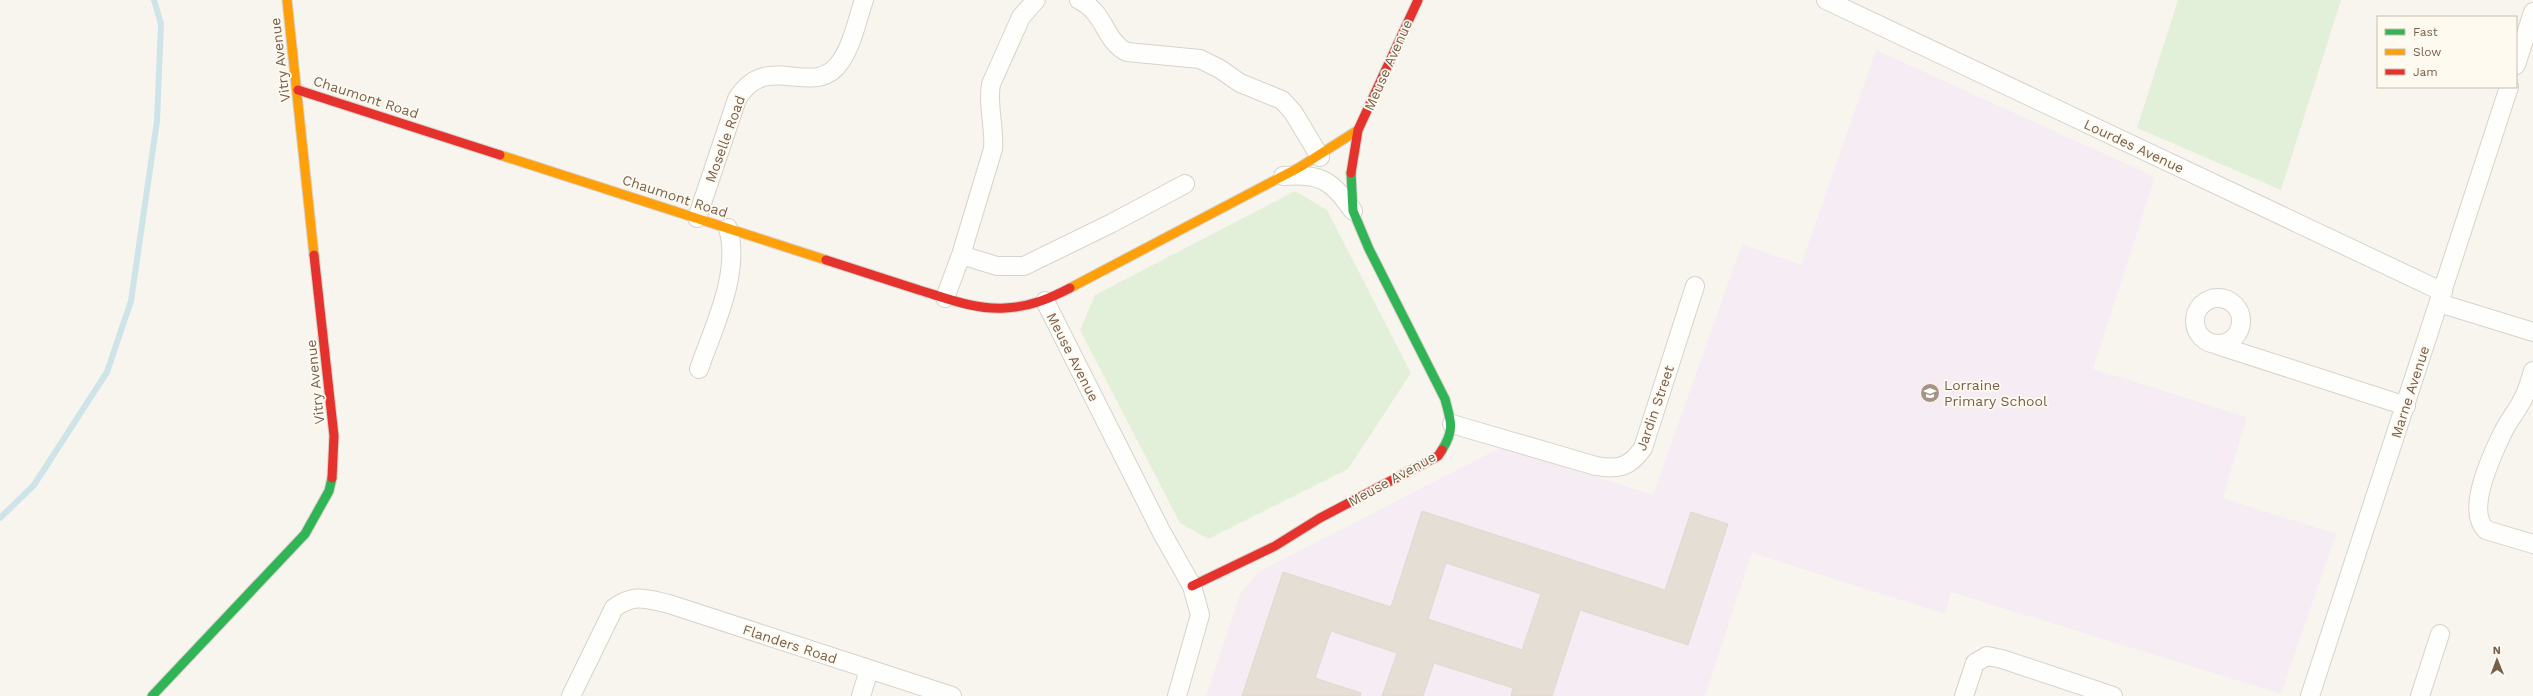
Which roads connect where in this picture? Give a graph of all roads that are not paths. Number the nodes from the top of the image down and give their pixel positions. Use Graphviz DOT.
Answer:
graph roads {
  1 [pos="288,0"];
  2 [pos="864,0"];
  3 [pos="1036,0"];
  4 [pos="1079,0"];
  5 [pos="1418,0"];
  6 [pos="1826,0"];
  7 [pos="2533,12"];
  8 [pos="2517,61"];
  9 [pos="2509,88"];
  10 [pos="298,90"];
  11 [pos="1358,130"];
  12 [pos="1320,157"];
  13 [pos="1282,176"];
  14 [pos="1185,184"];
  15 [pos="1353,211"];
  16 [pos="697,218"];
  17 [pos="728,228"];
  18 [pos="961,254"];
  19 [pos="1695,286"];
  20 [pos="2441,297"];
  21 [pos="944,298"];
  22 [pos="1045,301"];
  23 [pos="2533,332"];
  24 [pos="2217,345"];
  25 [pos="699,369"];
  26 [pos="2533,371"];
  27 [pos="2406,406"];
  28 [pos="1452,424"];
  29 [pos="2533,544"];
  30 [pos="1192,586"];
  31 [pos="2440,634"];
  32 [pos="869,670"];
  33 [pos="152,696"];
  34 [pos="571,696"];
  35 [pos="861,696"];
  36 [pos="952,696"];
  37 [pos="1177,696"];
  38 [pos="1964,696"];
  39 [pos="2113,696"];
  40 [pos="2310,696"];
  41 [pos="2420,696"];
  1 -- 10 [label="street, Vitry Avenue"];
  2 -- 16 [label="street, Moselle Road"];
  3 -- 18 [label="street"];
  4 -- 12 [label="street"];
  5 -- 11 [label="street, Meuse Avenue"];
  6 -- 20 [label="street, Lourdes Avenue"];
  7 -- 8 [label="street"];
  9 -- 20 [label="street, Marne Avenue"];
  10 -- 16 [label="street, Chaumont Road"];
  10 -- 33 [label="street, Vitry Avenue"];
  11 -- 12 [label="street, Meuse Avenue"];
  11 -- 15 [label="street, Meuse Avenue"];
  12 -- 13 [label="street, Meuse Avenue"];
  13 -- 15 [label="street, Meuse Avenue"];
  13 -- 22 [label="street, Meuse Avenue"];
  14 -- 18 [label="street"];
  15 -- 28 [label="street, Meuse Avenue"];
  16 -- 17 [label="street, Chaumont Road"];
  17 -- 21 [label="street, Chaumont Road"];
  17 -- 25 [label="street"];
  18 -- 21 [label="street"];
  19 -- 28 [label="street, Jardin Street"];
  20 -- 23 [label="street, Lourdes Avenue"];
  20 -- 27 [label="street, Marne Avenue"];
  21 -- 22 [label="street, Chaumont Road"];
  22 -- 30 [label="street, Meuse Avenue"];
  24 -- 27 [label="street"];
  26 -- 29 [label="street"];
  27 -- 40 [label="street, Marne Avenue"];
  28 -- 30 [label="street, Meuse Avenue"];
  30 -- 37 [label="street, Meuse Avenue"];
  31 -- 41 [label="street"];
  32 -- 34 [label="street, Flanders Road"];
  32 -- 35 [label="street"];
  32 -- 36 [label="street, Flanders Road"];
  38 -- 39 [label="street"];
}
